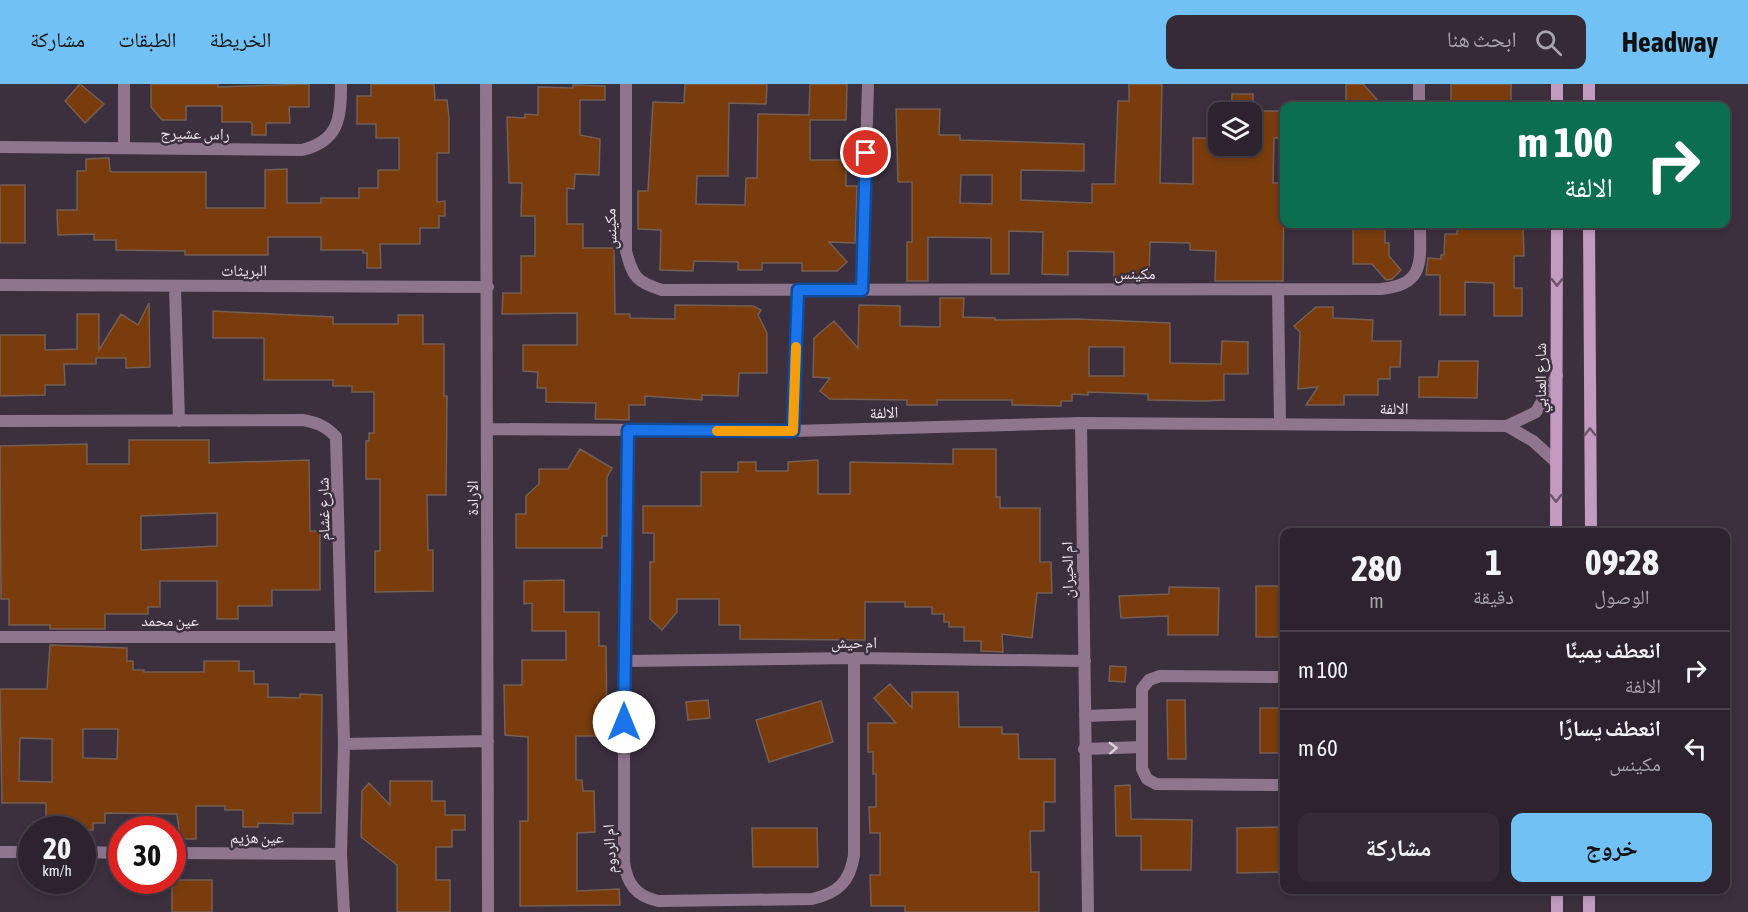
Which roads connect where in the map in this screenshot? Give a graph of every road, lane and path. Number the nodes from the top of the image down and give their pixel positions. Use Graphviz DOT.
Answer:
graph roads {
  1 [pos="124,84"];
  2 [pos="341,84"];
  3 [pos="486,84"];
  4 [pos="626,84"];
  5 [pos="868,84"];
  6 [pos="1419,84"];
  7 [pos="1557,84"];
  8 [pos="1588,84"];
  9 [pos="1419,102"];
  10 [pos="1557,102"];
  11 [pos="1589,102"];
  12 [pos="0,147"];
  13 [pos="124,148"];
  14 [pos="1420,228"];
  15 [pos="1557,228"];
  16 [pos="1589,228"];
  17 [pos="0,285"];
  18 [pos="175,287"];
  19 [pos="488,287"];
  20 [pos="1278,289"];
  21 [pos="798,290"];
  22 [pos="862,290"];
  23 [pos="1557,375"];
  24 [pos="179,421"];
  25 [pos="0,422"];
  26 [pos="1082,423"];
  27 [pos="1280,424"];
  28 [pos="1507,426"];
  29 [pos="489,429"];
  30 [pos="628,430"];
  31 [pos="793,431"];
  32 [pos="1556,462"];
  33 [pos="1556,528"];
  34 [pos="1590,528"];
  35 [pos="0,637"];
  36 [pos="340,637"];
  37 [pos="854,658"];
  38 [pos="624,661"];
  39 [pos="1085,661"];
  40 [pos="1280,677"];
  41 [pos="1142,714"];
  42 [pos="1085,716"];
  43 [pos="488,741"];
  44 [pos="344,744"];
  45 [pos="1142,747"];
  46 [pos="1084,749"];
  47 [pos="1280,785"];
  48 [pos="0,852"];
  49 [pos="18,852"];
  50 [pos="186,853"];
  51 [pos="340,854"];
  52 [pos="1557,894"];
  53 [pos="1589,894"];
  54 [pos="344,912"];
  55 [pos="488,912"];
  56 [pos="1088,912"];
  57 [pos="1557,912"];
  58 [pos="1589,912"];
  1 -- 13 [label="street"];
  2 -- 13 [label="street, راس عشيرج"];
  3 -- 19 [label="street, الارادة"];
  4 -- 21 [label="street, مكينس"];
  5 -- 22 [label="street"];
  6 -- 9 [label="street"];
  7 -- 10 [label="street"];
  8 -- 11 [label="street"];
  12 -- 13 [label="street, راس عشيرج"];
  14 -- 20 [label="street, مكينس"];
  15 -- 23 [label="street, شارع العنابي, one-way"];
  34 -- 16 [label="street, one-way"];
  17 -- 18 [label="street, البريثات"];
  18 -- 19 [label="street, البريثات"];
  18 -- 24 [label="street"];
  19 -- 29 [label="street, الارادة"];
  20 -- 22 [label="street, مكينس"];
  20 -- 27 [label="street"];
  21 -- 22 [label="street, مكينس"];
  21 -- 31 [label="street"];
  23 -- 28 [label="street, الالفة"];
  23 -- 32 [label="street, شارع العنابي"];
  24 -- 25 [label="street, شارع غشام"];
  24 -- 36 [label="street, شارع غشام"];
  26 -- 27 [label="street, الالفة"];
  26 -- 31 [label="street, الالفة"];
  26 -- 39 [label="street, ام الحيران"];
  27 -- 28 [label="street, الالفة"];
  28 -- 32 [label="street, الالفة"];
  29 -- 30 [label="street, الالفة"];
  29 -- 43 [label="street, الارادة"];
  30 -- 31 [label="street, الالفة"];
  30 -- 38 [label="street, ام الردوم"];
  32 -- 33 [label="street, شارع العنابي, one-way"];
  35 -- 36 [label="street, عين محمد"];
  36 -- 44 [label="street, شارع غشام"];
  37 -- 38 [label="street, ام حيش"];
  37 -- 38 [label="street, ام الردوم"];
  37 -- 39 [label="street, ام حيش"];
  39 -- 42 [label="street, ام الحيران"];
  40 -- 41 [label="street"];
  41 -- 42 [label="street"];
  41 -- 45 [label="street"];
  42 -- 46 [label="street, ام الحيران"];
  43 -- 44 [label="street"];
  43 -- 55 [label="street, الارادة"];
  44 -- 51 [label="street, شارع غشام"];
  46 -- 45 [label="street, one-way"];
  45 -- 47 [label="street"];
  46 -- 56 [label="street, ام الحيران"];
  48 -- 49 [label="street"];
  50 -- 51 [label="street, عين هزيم"];
  51 -- 54 [label="street, شارع غشام"];
  52 -- 57 [label="street"];
  53 -- 58 [label="street"];
}
